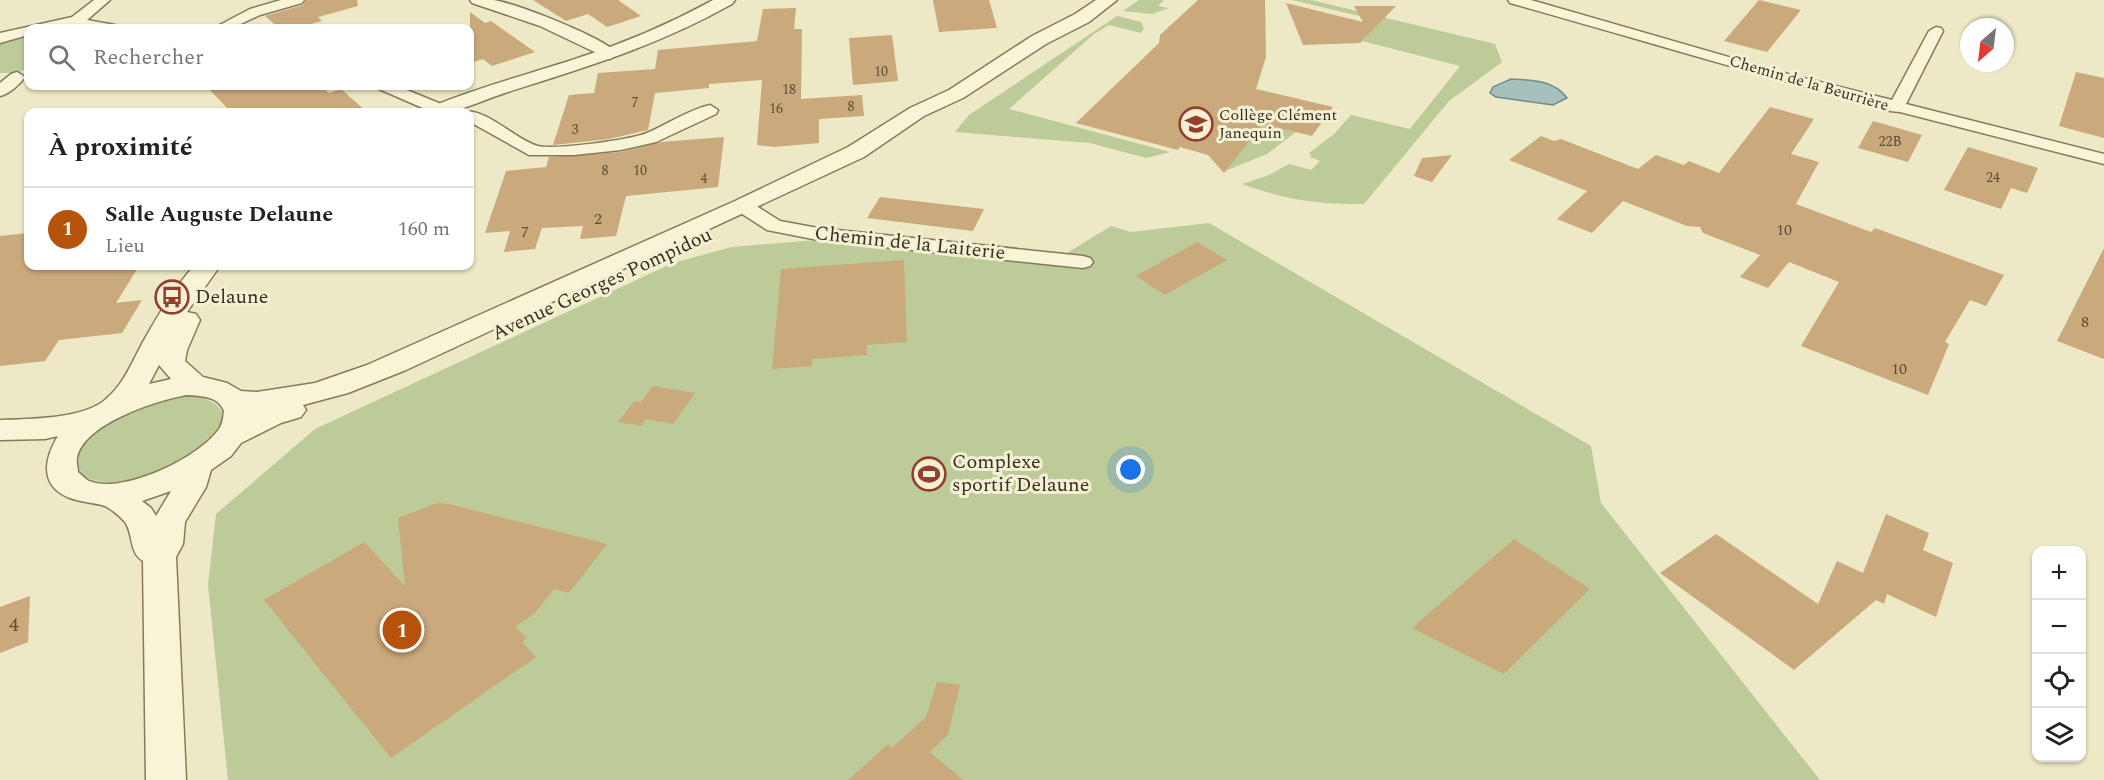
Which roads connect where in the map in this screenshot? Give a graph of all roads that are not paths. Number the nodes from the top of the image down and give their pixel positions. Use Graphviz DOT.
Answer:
graph roads {
  1 [pos="103,0"];
  2 [pos="297,0"];
  3 [pos="477,0"];
  4 [pos="710,0"];
  5 [pos="726,0"];
  6 [pos="1089,0"];
  7 [pos="1108,0"];
  8 [pos="1517,0"];
  9 [pos="82,23"];
  10 [pos="73,24"];
  11 [pos="88,24"];
  12 [pos="230,24"];
  13 [pos="1936,31"];
  14 [pos="24,32"];
  15 [pos="0,38"];
  16 [pos="1039,40"];
  17 [pos="605,52"];
  18 [pos="17,77"];
  19 [pos="397,90"];
  20 [pos="0,92"];
  21 [pos="451,108"];
  22 [pos="457,108"];
  23 [pos="1896,108"];
  24 [pos="710,110"];
  25 [pos="474,119"];
  26 [pos="2104,159"];
  27 [pos="748,210"];
  28 [pos="1083,262"];
  29 [pos="204,270"];
  30 [pos="219,270"];
  31 [pos="195,386"];
  32 [pos="236,401"];
  33 [pos="107,411"];
  34 [pos="8,430"];
  35 [pos="230,436"];
  36 [pos="60,464"];
  37 [pos="198,465"];
  38 [pos="111,494"];
  39 [pos="159,555"];
  40 [pos="166,780"];
  1 -- 9 [label="street"];
  2 -- 12 [label="street"];
  3 -- 17 [label="street"];
  4 -- 17 [label="street"];
  5 -- 17 [label="street"];
  6 -- 16 [label="street, Avenue Georges Pompidou"];
  7 -- 16 [label="street, Avenue Georges Pompidou"];
  8 -- 23 [label="street, Chemin de la Beurrière"];
  9 -- 10 [label="street"];
  9 -- 11 [label="street"];
  13 -- 23 [label="street"];
  14 -- 15 [label="street"];
  16 -- 27 [label="street, Avenue Georges Pompidou"];
  17 -- 22 [label="street"];
  18 -- 20 [label="street"];
  19 -- 21 [label="street"];
  23 -- 26 [label="street, Chemin de la Beurrière"];
  24 -- 25 [label="street"];
  27 -- 28 [label="street, Chemin de la Laiterie"];
  27 -- 32 [label="street, Avenue Georges Pompidou"];
  27 -- 35 [label="street, Avenue Georges Pompidou"];
  29 -- 33 [label="street"];
  30 -- 31 [label="street"];
  31 -- 32 [label="street"];
  31 -- 33 [label="street"];
  32 -- 35 [label="street"];
  33 -- 34 [label="street"];
  33 -- 36 [label="street"];
  34 -- 36 [label="street"];
  35 -- 37 [label="street"];
  36 -- 38 [label="street"];
  37 -- 38 [label="street"];
  37 -- 39 [label="street"];
  38 -- 39 [label="street"];
  39 -- 40 [label="street"];
}
